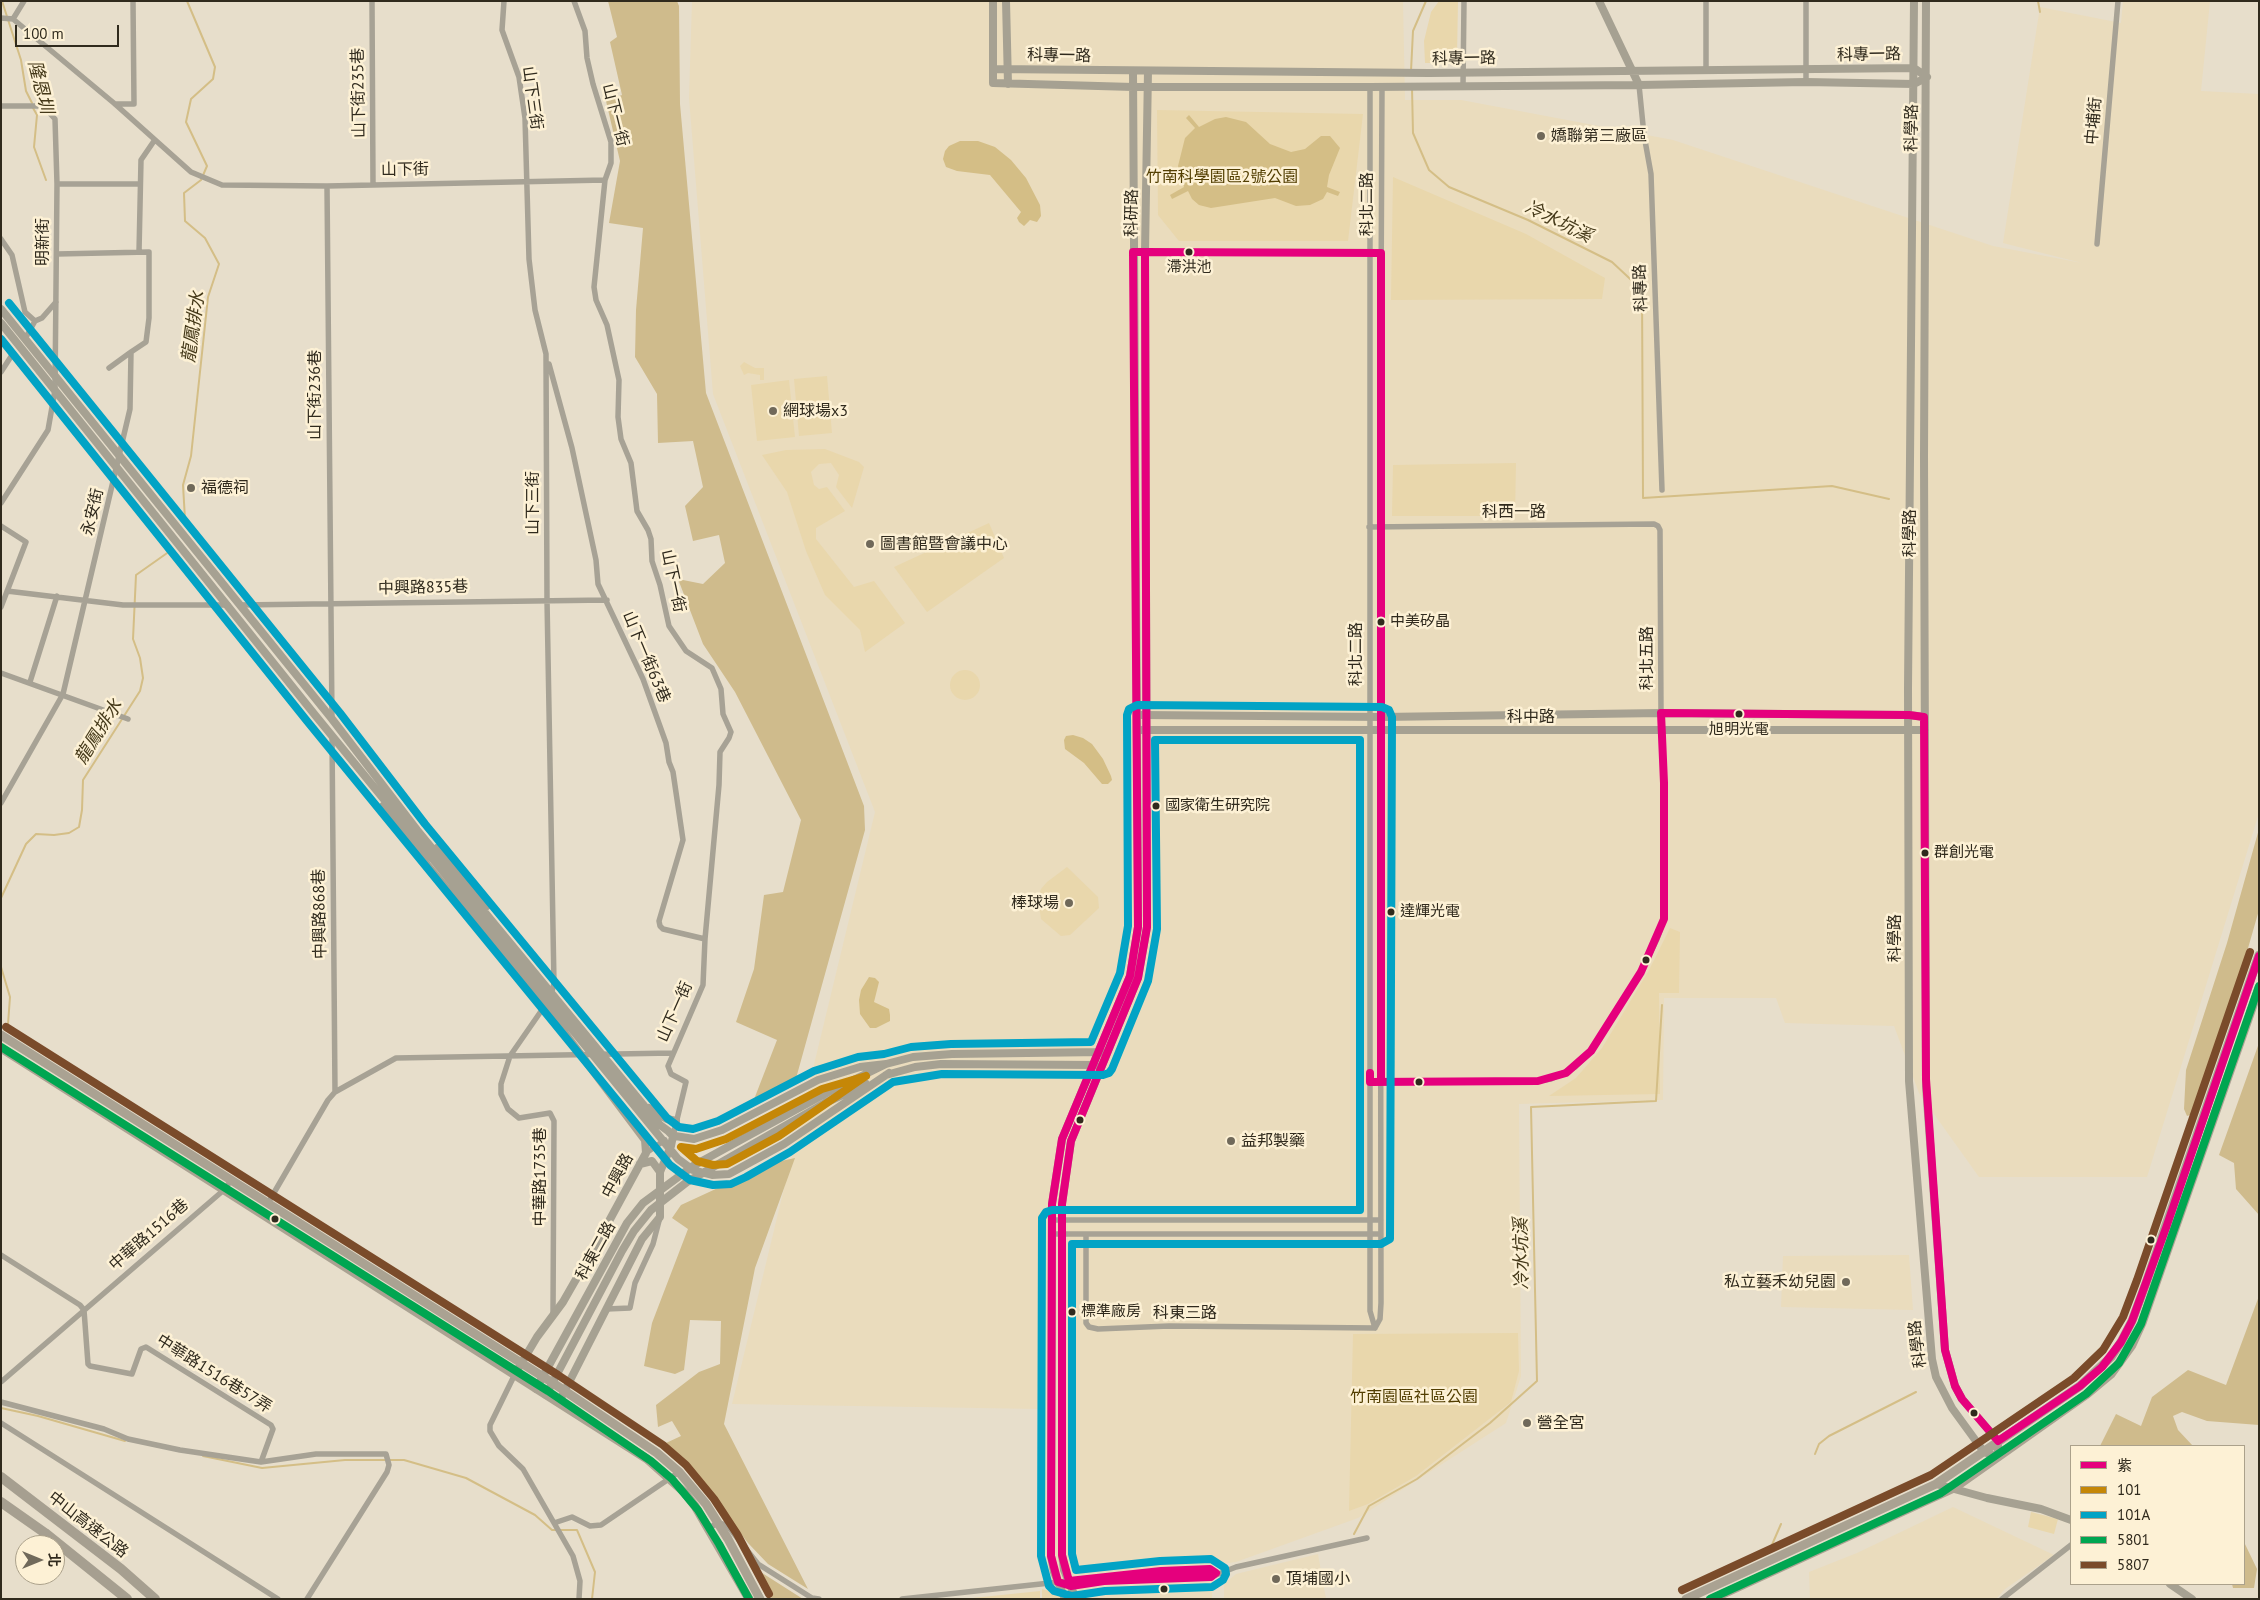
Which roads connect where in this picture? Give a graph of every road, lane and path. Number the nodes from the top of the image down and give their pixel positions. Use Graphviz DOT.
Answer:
graph roads {
  1 [pos="24,1"];
  2 [pos="134,1"];
  3 [pos="372,1"];
  4 [pos="504,1"];
  5 [pos="574,1"];
  6 [pos="993,1"];
  7 [pos="1006,1"];
  8 [pos="1464,1"];
  9 [pos="1600,1"];
  10 [pos="1706,1"];
  11 [pos="1806,1"];
  12 [pos="1914,1"];
  13 [pos="1926,1"];
  14 [pos="2118,1"];
  15 [pos="7,18"];
  16 [pos="1914,68"];
  17 [pos="1806,69"];
  18 [pos="993,70"];
  19 [pos="1008,70"];
  20 [pos="1706,70"];
  21 [pos="1133,71"];
  22 [pos="1148,71"];
  23 [pos="1633,71"];
  24 [pos="1371,72"];
  25 [pos="1383,72"];
  26 [pos="1464,72"];
  27 [pos="1927,78"];
  28 [pos="1806,82"];
  29 [pos="1008,84"];
  30 [pos="1914,84"];
  31 [pos="1639,85"];
  32 [pos="1382,86"];
  33 [pos="1463,86"];
  34 [pos="1132,87"];
  35 [pos="1148,87"];
  36 [pos="1370,87"];
  37 [pos="115,104"];
  38 [pos="1,106"];
  39 [pos="154,141"];
  40 [pos="605,180"];
  41 [pos="528,182"];
  42 [pos="57,184"];
  43 [pos="140,184"];
  44 [pos="373,184"];
  45 [pos="327,186"];
  46 [pos="1912,228"];
  47 [pos="1924,228"];
  48 [pos="1,239"];
  49 [pos="2097,244"];
  50 [pos="139,252"];
  51 [pos="57,254"];
  52 [pos="56,302"];
  53 [pos="1,309"];
  54 [pos="36,321"];
  55 [pos="1,322"];
  56 [pos="26,339"];
  57 [pos="1,340"];
  58 [pos="131,352"];
  59 [pos="546,354"];
  60 [pos="12,355"];
  61 [pos="109,368"];
  62 [pos="1,372"];
  63 [pos="55,383"];
  64 [pos="53,404"];
  65 [pos="119,454"];
  66 [pos="1911,456"];
  67 [pos="1924,456"];
  68 [pos="118,468"];
  69 [pos="1662,490"];
  70 [pos="1,503"];
  71 [pos="1,526"];
  72 [pos="1380,526"];
  73 [pos="1658,526"];
  74 [pos="1369,527"];
  75 [pos="7,591"];
  76 [pos="57,596"];
  77 [pos="86,600"];
  78 [pos="547,600"];
  79 [pos="607,600"];
  80 [pos="331,603"];
  81 [pos="228,605"];
  82 [pos="240,605"];
  83 [pos="1,607"];
  84 [pos="1,672"];
  85 [pos="30,682"];
  86 [pos="64,694"];
  87 [pos="1661,713"];
  88 [pos="1909,714"];
  89 [pos="1141,715"];
  90 [pos="1370,717"];
  91 [pos="1382,717"];
  92 [pos="1924,717"];
  93 [pos="126,718"];
  94 [pos="332,720"];
  95 [pos="1141,730"];
  96 [pos="1370,730"];
  97 [pos="1381,730"];
  98 [pos="1908,730"];
  99 [pos="1924,730"];
  100 [pos="1663,731"];
  101 [pos="332,736"];
  102 [pos="354,762"];
  103 [pos="1,803"];
  104 [pos="417,830"];
  105 [pos="705,939"];
  106 [pos="2259,954"];
  107 [pos="2259,988"];
  108 [pos="554,989"];
  109 [pos="544,1007"];
  110 [pos="1,1035"];
  111 [pos="1,1048"];
  112 [pos="1098,1052"];
  113 [pos="1109,1052"];
  114 [pos="672,1053"];
  115 [pos="1000,1053"];
  116 [pos="579,1054"];
  117 [pos="952,1054"];
  118 [pos="604,1055"];
  119 [pos="510,1056"];
  120 [pos="886,1064"];
  121 [pos="952,1064"];
  122 [pos="1001,1064"];
  123 [pos="1093,1065"];
  124 [pos="1103,1066"];
  125 [pos="889,1073"];
  126 [pos="1370,1082"];
  127 [pos="1381,1082"];
  128 [pos="335,1092"];
  129 [pos="648,1107"];
  130 [pos="676,1121"];
  131 [pos="673,1136"];
  132 [pos="646,1153"];
  133 [pos="2189,1159"];
  134 [pos="2198,1163"];
  135 [pos="640,1164"];
  136 [pos="660,1172"];
  137 [pos="231,1180"];
  138 [pos="225,1189"];
  139 [pos="268,1203"];
  140 [pos="262,1212"];
  141 [pos="660,1217"];
  142 [pos="1052,1220"];
  143 [pos="1062,1220"];
  144 [pos="1370,1220"];
  145 [pos="1381,1220"];
  146 [pos="1052,1234"];
  147 [pos="1062,1234"];
  148 [pos="1086,1234"];
  149 [pos="1370,1234"];
  150 [pos="1381,1234"];
  151 [pos="1,1255"];
  152 [pos="607,1308"];
  153 [pos="84,1310"];
  154 [pos="553,1314"];
  155 [pos="1375,1328"];
  156 [pos="521,1363"];
  157 [pos="514,1374"];
  158 [pos="544,1377"];
  159 [pos="1,1382"];
  160 [pos="554,1383"];
  161 [pos="536,1388"];
  162 [pos="566,1391"];
  163 [pos="546,1395"];
  164 [pos="1,1402"];
  165 [pos="559,1402"];
  166 [pos="1,1423"];
  167 [pos="1998,1441"];
  168 [pos="1984,1452"];
  169 [pos="1998,1457"];
  170 [pos="261,1462"];
  171 [pos="679,1472"];
  172 [pos="1,1477"];
  173 [pos="669,1479"];
  174 [pos="1936,1484"];
  175 [pos="1954,1488"];
  176 [pos="1,1502"];
  177 [pos="2070,1520"];
  178 [pos="718,1523"];
  179 [pos="555,1524"];
  180 [pos="709,1528"];
  181 [pos="1829,1533"];
  182 [pos="1367,1538"];
  183 [pos="1834,1543"];
  184 [pos="2070,1547"];
  185 [pos="1058,1582"];
  186 [pos="1070,1583"];
  187 [pos="2171,1585"];
  188 [pos="127,1599"];
  189 [pos="155,1599"];
  190 [pos="278,1599"];
  191 [pos="308,1599"];
  192 [pos="579,1599"];
  193 [pos="749,1599"];
  194 [pos="760,1599"];
  195 [pos="819,1599"];
  196 [pos="902,1599"];
  197 [pos="1065,1599"];
  198 [pos="1076,1599"];
  199 [pos="1686,1599"];
  200 [pos="1712,1599"];
  201 [pos="2002,1599"];
  202 [pos="2192,1599"];
  1 -- 15 [label="street"];
  2 -- 37 [label="street"];
  3 -- 44 [label="street, 山下街235巷"];
  4 -- 41 [label="street, 山下三街"];
  5 -- 40 [label="street, 山下一街"];
  6 -- 18 [label="street"];
  7 -- 19 [label="street"];
  8 -- 26 [label="street"];
  9 -- 23 [label="street"];
  10 -- 20 [label="street"];
  11 -- 17 [label="street"];
  12 -- 16 [label="street, 科學路"];
  13 -- 27 [label="street, 科學路"];
  14 -- 49 [label="street, 中埔街"];
  15 -- 37 [label="street"];
  16 -- 17 [label="street, 科專一路"];
  16 -- 27 [label="street, 科專一路"];
  16 -- 30 [label="street, 科學路"];
  17 -- 20 [label="street, 科專一路"];
  17 -- 28 [label="street"];
  18 -- 19 [label="street, 科專一路"];
  18 -- 29 [label="street, 科專一路"];
  19 -- 21 [label="street, 科專一路"];
  19 -- 29 [label="street"];
  20 -- 23 [label="street, 科專一路"];
  21 -- 22 [label="street, 科專一路"];
  21 -- 34 [label="street, 科研路"];
  22 -- 24 [label="street, 科專一路"];
  22 -- 35 [label="street, 科研路"];
  23 -- 26 [label="street, 科專一路"];
  23 -- 31 [label="street"];
  24 -- 25 [label="street, 科專一路"];
  24 -- 36 [label="street"];
  25 -- 26 [label="street, 科專一路"];
  25 -- 32 [label="street"];
  26 -- 33 [label="street"];
  27 -- 30 [label="street, 科專一路"];
  27 -- 47 [label="street, 科學路"];
  28 -- 30 [label="street, 科專一路"];
  28 -- 31 [label="street, 科專一路"];
  29 -- 34 [label="street, 科專一路"];
  30 -- 46 [label="street, 科學路"];
  31 -- 33 [label="street, 科專一路"];
  31 -- 69 [label="street, 科專路"];
  32 -- 33 [label="street, 科專一路"];
  32 -- 36 [label="street, 科專一路"];
  32 -- 72 [label="street, 科北二路"];
  34 -- 35 [label="street, 科專一路"];
  34 -- 89 [label="street, 科研路"];
  35 -- 36 [label="street, 科專一路"];
  35 -- 89 [label="street, 科研路"];
  36 -- 74 [label="street, 科北二路"];
  37 -- 39 [label="street"];
  38 -- 42 [label="street, 明新街"];
  39 -- 43 [label="street"];
  39 -- 45 [label="street, 山下街"];
  40 -- 41 [label="street, 山下街"];
  40 -- 105 [label="street, 山下一街"];
  41 -- 44 [label="street, 山下街"];
  41 -- 59 [label="street, 山下三街"];
  42 -- 43 [label="street"];
  42 -- 51 [label="street, 明新街"];
  43 -- 50 [label="street"];
  44 -- 45 [label="street, 山下街"];
  45 -- 80 [label="street, 山下街236巷"];
  46 -- 47 [label="street"];
  46 -- 66 [label="street, 科學路"];
  47 -- 67 [label="street, 科學路"];
  48 -- 54 [label="street"];
  50 -- 51 [label="street"];
  50 -- 58 [label="street"];
  51 -- 52 [label="street, 明新街"];
  52 -- 54 [label="street"];
  52 -- 63 [label="street, 明新街"];
  53 -- 56 [label="street, 中興路"];
  54 -- 56 [label="street"];
  55 -- 63 [label="street, 中興路"];
  56 -- 63 [label="street, 中興路"];
  57 -- 60 [label="street"];
  58 -- 61 [label="street"];
  58 -- 65 [label="street, 永安街"];
  59 -- 78 [label="street, 山下三街"];
  59 -- 79 [label="street, 山下一街63巷"];
  60 -- 62 [label="street"];
  60 -- 64 [label="street"];
  63 -- 64 [label="street, 明新街"];
  63 -- 65 [label="street, 中興路"];
  63 -- 68 [label="street, 中興路"];
  64 -- 70 [label="street, 明新街"];
  65 -- 68 [label="street, 永安街"];
  65 -- 82 [label="street, 中興路"];
  66 -- 67 [label="street"];
  66 -- 88 [label="street, 科學路"];
  67 -- 92 [label="street, 科學路"];
  68 -- 77 [label="street, 永安街"];
  68 -- 81 [label="street, 中興路"];
  71 -- 75 [label="street"];
  72 -- 73 [label="street, 科西一路"];
  72 -- 74 [label="street, 科西一路"];
  72 -- 91 [label="street, 科北二路"];
  73 -- 87 [label="street, 科北五路"];
  74 -- 90 [label="street, 科北二路"];
  75 -- 76 [label="street"];
  75 -- 83 [label="street"];
  76 -- 77 [label="street"];
  76 -- 85 [label="street"];
  77 -- 81 [label="street"];
  77 -- 86 [label="street, 永安街"];
  78 -- 79 [label="street, 中興路835巷"];
  78 -- 80 [label="street, 中興路835巷"];
  78 -- 108 [label="street, 山下三街"];
  79 -- 105 [label="street, 山下一街63巷"];
  80 -- 82 [label="street, 中興路835巷"];
  80 -- 94 [label="street, 山下街236巷"];
  81 -- 82 [label="street"];
  81 -- 101 [label="street, 中興路"];
  82 -- 94 [label="street, 中興路"];
  84 -- 85 [label="street"];
  85 -- 86 [label="street"];
  86 -- 93 [label="street"];
  86 -- 103 [label="street, 永安街"];
  87 -- 88 [label="street, 科中路"];
  87 -- 91 [label="street, 科中路"];
  87 -- 100 [label="street, 科北五路"];
  88 -- 92 [label="street, 科中路"];
  88 -- 98 [label="street, 科學路"];
  89 -- 90 [label="street, 科中路"];
  89 -- 95 [label="street, 科研路"];
  90 -- 91 [label="street, 科中路"];
  90 -- 96 [label="street, 科北二路"];
  91 -- 97 [label="street, 科北二路"];
  92 -- 99 [label="street, 科學路"];
  94 -- 101 [label="street"];
  94 -- 104 [label="street, 中興路"];
  95 -- 96 [label="street, 科中路"];
  95 -- 112 [label="street, 科研路"];
  95 -- 113 [label="street, 科研路"];
  96 -- 97 [label="street, 科中路"];
  96 -- 126 [label="street, 科北二路"];
  97 -- 100 [label="street, 科中路"];
  97 -- 127 [label="street, 科北二路"];
  98 -- 99 [label="street, 科中路"];
  98 -- 100 [label="street, 科中路"];
  98 -- 168 [label="street, 科學路"];
  99 -- 167 [label="street, 科學路"];
  100 -- 127 [label="street, 科北五路"];
  101 -- 102 [label="street, 中興路"];
  101 -- 128 [label="street, 中興路868巷"];
  102 -- 109 [label="street, 中興路"];
  102 -- 125 [label="street, 中興路"];
  104 -- 108 [label="street, 中興路"];
  104 -- 120 [label="street, 中興路"];
  105 -- 114 [label="street, 山下一街"];
  106 -- 133 [label="main road"];
  107 -- 134 [label="main road"];
  108 -- 109 [label="street"];
  108 -- 118 [label="street, 中興路"];
  109 -- 116 [label="street, 中興路"];
  109 -- 119 [label="street"];
  110 -- 137 [label="main road"];
  111 -- 138 [label="main road"];
  112 -- 113 [label="street, 科東二路"];
  112 -- 115 [label="street, 科東二路"];
  112 -- 123 [label="street, 科研路"];
  113 -- 124 [label="street, 科研路"];
  114 -- 118 [label="street"];
  114 -- 130 [label="street, 山下一街"];
  115 -- 117 [label="street, 科東二路"];
  115 -- 122 [label="street"];
  116 -- 118 [label="street"];
  116 -- 119 [label="street"];
  116 -- 132 [label="street, 中興路"];
  117 -- 120 [label="street, 科東二路"];
  117 -- 121 [label="street"];
  118 -- 129 [label="street, 中興路"];
  119 -- 128 [label="street"];
  119 -- 154 [label="street, 中華路1735巷"];
  120 -- 158 [label="street, 科東二路"];
  121 -- 122 [label="street, 科東二路"];
  121 -- 125 [label="street, 科東二路"];
  122 -- 123 [label="street, 科東二路"];
  123 -- 124 [label="street, 科東二路"];
  123 -- 142 [label="street, 科研路"];
  124 -- 143 [label="street, 科研路"];
  125 -- 160 [label="street, 科東二路"];
  126 -- 127 [label="street, 科北五路"];
  126 -- 144 [label="street, 科北二路"];
  127 -- 145 [label="street, 科北二路"];
  128 -- 139 [label="street"];
  129 -- 130 [label="street, 中興路"];
  129 -- 131 [label="street, 中興路"];
  130 -- 131 [label="street, 山下一街"];
  131 -- 132 [label="street"];
  131 -- 136 [label="street, 山下一街"];
  132 -- 135 [label="street, 中興路"];
  133 -- 134 [label="street"];
  133 -- 167 [label="main road"];
  134 -- 169 [label="main road"];
  135 -- 136 [label="street"];
  135 -- 154 [label="street, 中興路"];
  136 -- 141 [label="street, 山下一街"];
  137 -- 138 [label="street, 中華路1516巷"];
  137 -- 139 [label="main road"];
  138 -- 140 [label="main road"];
  138 -- 153 [label="street, 中華路1516巷"];
  139 -- 140 [label="main road"];
  139 -- 156 [label="main road"];
  140 -- 157 [label="main road"];
  141 -- 152 [label="street"];
  141 -- 152 [label="street, 山下一街"];
  142 -- 143 [label="street"];
  142 -- 146 [label="street, 科研路"];
  143 -- 144 [label="street"];
  143 -- 147 [label="street, 科研路"];
  144 -- 145 [label="street"];
  144 -- 149 [label="street, 科北二路"];
  145 -- 150 [label="street, 科北二路"];
  146 -- 147 [label="street"];
  146 -- 185 [label="street, 科研路"];
  147 -- 148 [label="street"];
  147 -- 186 [label="street, 科研路"];
  148 -- 149 [label="street"];
  148 -- 155 [label="street, 科東三路"];
  149 -- 150 [label="street"];
  149 -- 155 [label="street, 科北二路"];
  150 -- 155 [label="street, 科北二路"];
  151 -- 153 [label="street"];
  152 -- 162 [label="street"];
  153 -- 159 [label="street, 中華路1516巷"];
  153 -- 170 [label="street, 中華路1516巷57弄"];
  154 -- 156 [label="street, 中興路"];
  156 -- 157 [label="street, 中興路"];
  156 -- 158 [label="main road"];
  157 -- 161 [label="main road"];
  157 -- 179 [label="street"];
  158 -- 160 [label="main road"];
  158 -- 161 [label="street, 科東二路"];
  160 -- 162 [label="main road"];
  160 -- 163 [label="street, 科東二路"];
  161 -- 163 [label="main road"];
  162 -- 165 [label="street"];
  162 -- 171 [label="main road"];
  163 -- 165 [label="main road"];
  164 -- 170 [label="street"];
  165 -- 173 [label="main road"];
  166 -- 190 [label="street"];
  167 -- 168 [label="main road"];
  167 -- 169 [label="street"];
  168 -- 169 [label="street"];
  168 -- 174 [label="main road"];
  169 -- 175 [label="main road"];
  170 -- 191 [label="street"];
  171 -- 173 [label="street"];
  171 -- 178 [label="main road"];
  172 -- 189 [label="highway, 中山高速公路"];
  173 -- 179 [label="street"];
  173 -- 180 [label="main road"];
  174 -- 175 [label="street"];
  174 -- 181 [label="main road"];
  175 -- 177 [label="street"];
  175 -- 183 [label="main road"];
  176 -- 188 [label="highway, 中山高速公路"];
  178 -- 180 [label="street"];
  178 -- 194 [label="main road"];
  178 -- 195 [label="street"];
  179 -- 192 [label="street"];
  180 -- 193 [label="main road"];
  181 -- 183 [label="main road"];
  181 -- 199 [label="main road"];
  182 -- 186 [label="street"];
  183 -- 200 [label="main road"];
  184 -- 201 [label="street"];
  185 -- 186 [label="street"];
  185 -- 196 [label="street"];
  185 -- 197 [label="street, 科研路"];
  186 -- 198 [label="street, 科研路"];
  187 -- 202 [label="street"];
}
